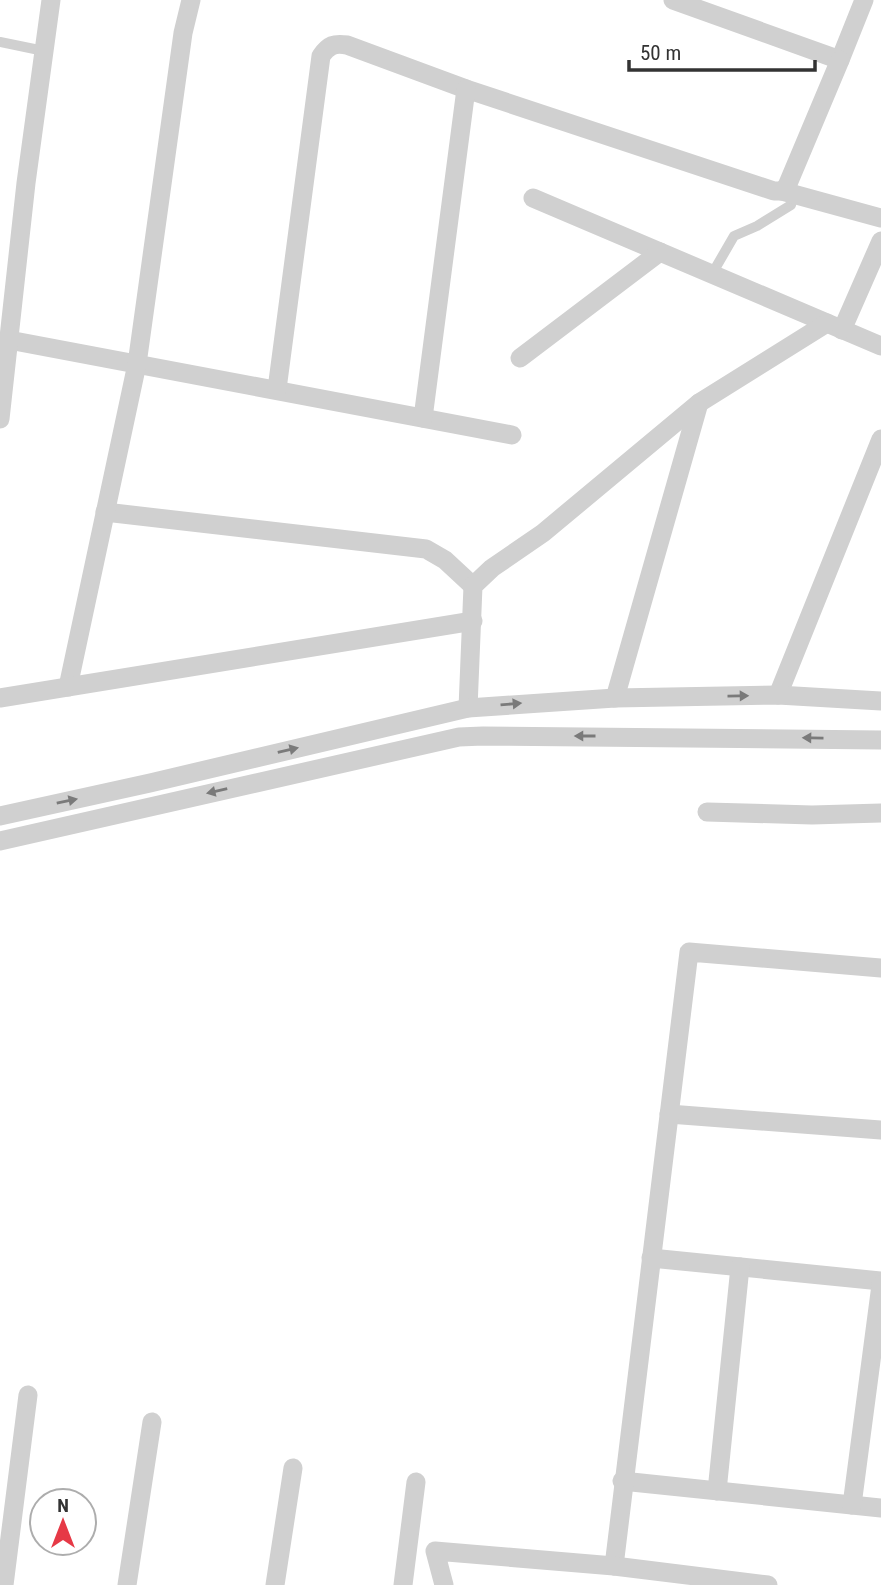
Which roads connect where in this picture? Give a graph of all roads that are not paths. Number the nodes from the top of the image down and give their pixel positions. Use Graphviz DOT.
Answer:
graph roads {
  1 [pos="51,0"];
  2 [pos="191,0"];
  3 [pos="673,0"];
  4 [pos="864,0"];
  5 [pos="0,43"];
  6 [pos="44,51"];
  7 [pos="840,60"];
  8 [pos="466,89"];
  9 [pos="788,193"];
  10 [pos="533,198"];
  11 [pos="881,218"];
  12 [pos="881,241"];
  13 [pos="660,252"];
  14 [pos="712,274"];
  15 [pos="835,326"];
  16 [pos="9,340"];
  17 [pos="881,346"];
  18 [pos="520,358"];
  19 [pos="137,364"];
  20 [pos="277,389"];
  21 [pos="699,403"];
  22 [pos="423,418"];
  23 [pos="0,419"];
  24 [pos="512,435"];
  25 [pos="881,439"];
  26 [pos="106,512"];
  27 [pos="473,586"];
  28 [pos="472,621"];
  29 [pos="68,687"];
  30 [pos="778,695"];
  31 [pos="0,698"];
  32 [pos="615,698"];
  33 [pos="881,701"];
  34 [pos="468,708"];
  35 [pos="881,740"];
  36 [pos="707,811"];
  37 [pos="881,813"];
  38 [pos="0,816"];
  39 [pos="0,841"];
  40 [pos="881,968"];
  41 [pos="668,1114"];
  42 [pos="881,1130"];
  43 [pos="651,1258"];
  44 [pos="740,1267"];
  45 [pos="881,1283"];
  46 [pos="28,1395"];
  47 [pos="152,1423"];
  48 [pos="293,1468"];
  49 [pos="416,1482"];
  50 [pos="622,1482"];
  51 [pos="717,1491"];
  52 [pos="852,1505"];
  53 [pos="881,1508"];
  54 [pos="408,1548"];
  55 [pos="435,1551"];
  56 [pos="614,1566"];
  57 [pos="691,1580"];
  58 [pos="4,1585"];
  59 [pos="127,1585"];
  60 [pos="275,1585"];
  61 [pos="403,1585"];
  62 [pos="444,1585"];
  63 [pos="768,1585"];
  1 -- 6 [label="street"];
  2 -- 19 [label="street"];
  3 -- 7 [label="street"];
  4 -- 7 [label="street"];
  5 -- 6 [label="lane"];
  6 -- 16 [label="street"];
  7 -- 9 [label="street"];
  8 -- 9 [label="street"];
  8 -- 20 [label="street"];
  8 -- 22 [label="street"];
  9 -- 11 [label="street"];
  9 -- 14 [label="lane"];
  10 -- 13 [label="street"];
  12 -- 15 [label="street"];
  13 -- 14 [label="street"];
  13 -- 18 [label="street"];
  14 -- 15 [label="street"];
  15 -- 17 [label="street"];
  15 -- 21 [label="street"];
  16 -- 19 [label="street"];
  16 -- 23 [label="street"];
  19 -- 20 [label="street"];
  19 -- 26 [label="street"];
  20 -- 22 [label="street"];
  21 -- 27 [label="street"];
  21 -- 32 [label="street"];
  22 -- 24 [label="street"];
  25 -- 30 [label="street"];
  26 -- 27 [label="street"];
  26 -- 29 [label="street"];
  27 -- 28 [label="street"];
  28 -- 29 [label="street"];
  28 -- 34 [label="street"];
  29 -- 31 [label="street"];
  32 -- 30 [label="street, one-way"];
  30 -- 33 [label="street"];
  34 -- 32 [label="street, one-way"];
  38 -- 34 [label="street, one-way"];
  35 -- 39 [label="street, one-way"];
  36 -- 37 [label="street"];
  40 -- 41 [label="street"];
  41 -- 42 [label="street"];
  41 -- 43 [label="street"];
  43 -- 44 [label="street"];
  43 -- 50 [label="street"];
  44 -- 45 [label="street"];
  44 -- 51 [label="street"];
  45 -- 52 [label="street"];
  46 -- 58 [label="street"];
  47 -- 59 [label="street"];
  48 -- 60 [label="street"];
  49 -- 54 [label="street"];
  50 -- 51 [label="street"];
  50 -- 56 [label="street"];
  51 -- 52 [label="street"];
  52 -- 53 [label="street"];
  54 -- 55 [label="street"];
  54 -- 61 [label="street"];
  55 -- 56 [label="street"];
  55 -- 62 [label="street"];
  56 -- 57 [label="street"];
  57 -- 63 [label="street"];
}
